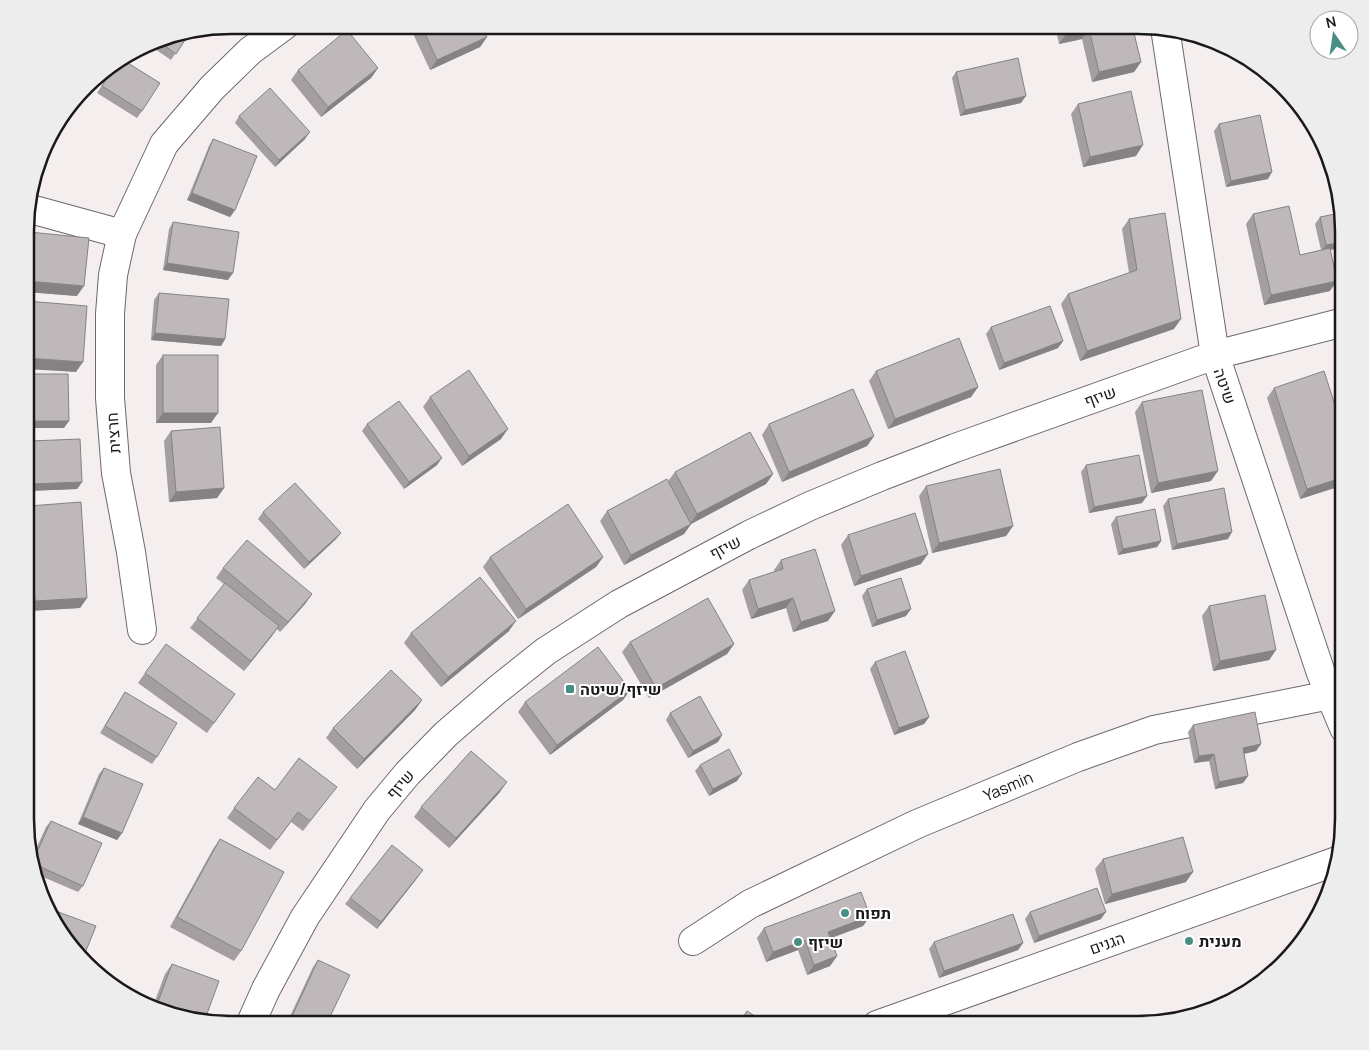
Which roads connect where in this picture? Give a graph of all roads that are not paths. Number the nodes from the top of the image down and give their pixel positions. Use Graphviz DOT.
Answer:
graph roads {
  1 [pos="272,34"];
  2 [pos="1165,35"];
  3 [pos="35,210"];
  4 [pos="122,234"];
  5 [pos="1335,324"];
  6 [pos="1215,355"];
  7 [pos="142,630"];
  8 [pos="1335,690"];
  9 [pos="1335,693"];
  10 [pos="1330,863"];
  11 [pos="693,941"];
  12 [pos="254,1016"];
  13 [pos="902,1016"];
  1 -- 4 [label="street, חרצית"];
  2 -- 6 [label="street, שיטה"];
  3 -- 4 [label="street"];
  4 -- 7 [label="street, חרצית"];
  5 -- 6 [label="street, שיזף"];
  6 -- 8 [label="street, שיטה"];
  6 -- 12 [label="street, שיזף"];
  9 -- 11 [label="street, Yasmin"];
  10 -- 13 [label="street, הגנים"];
}
